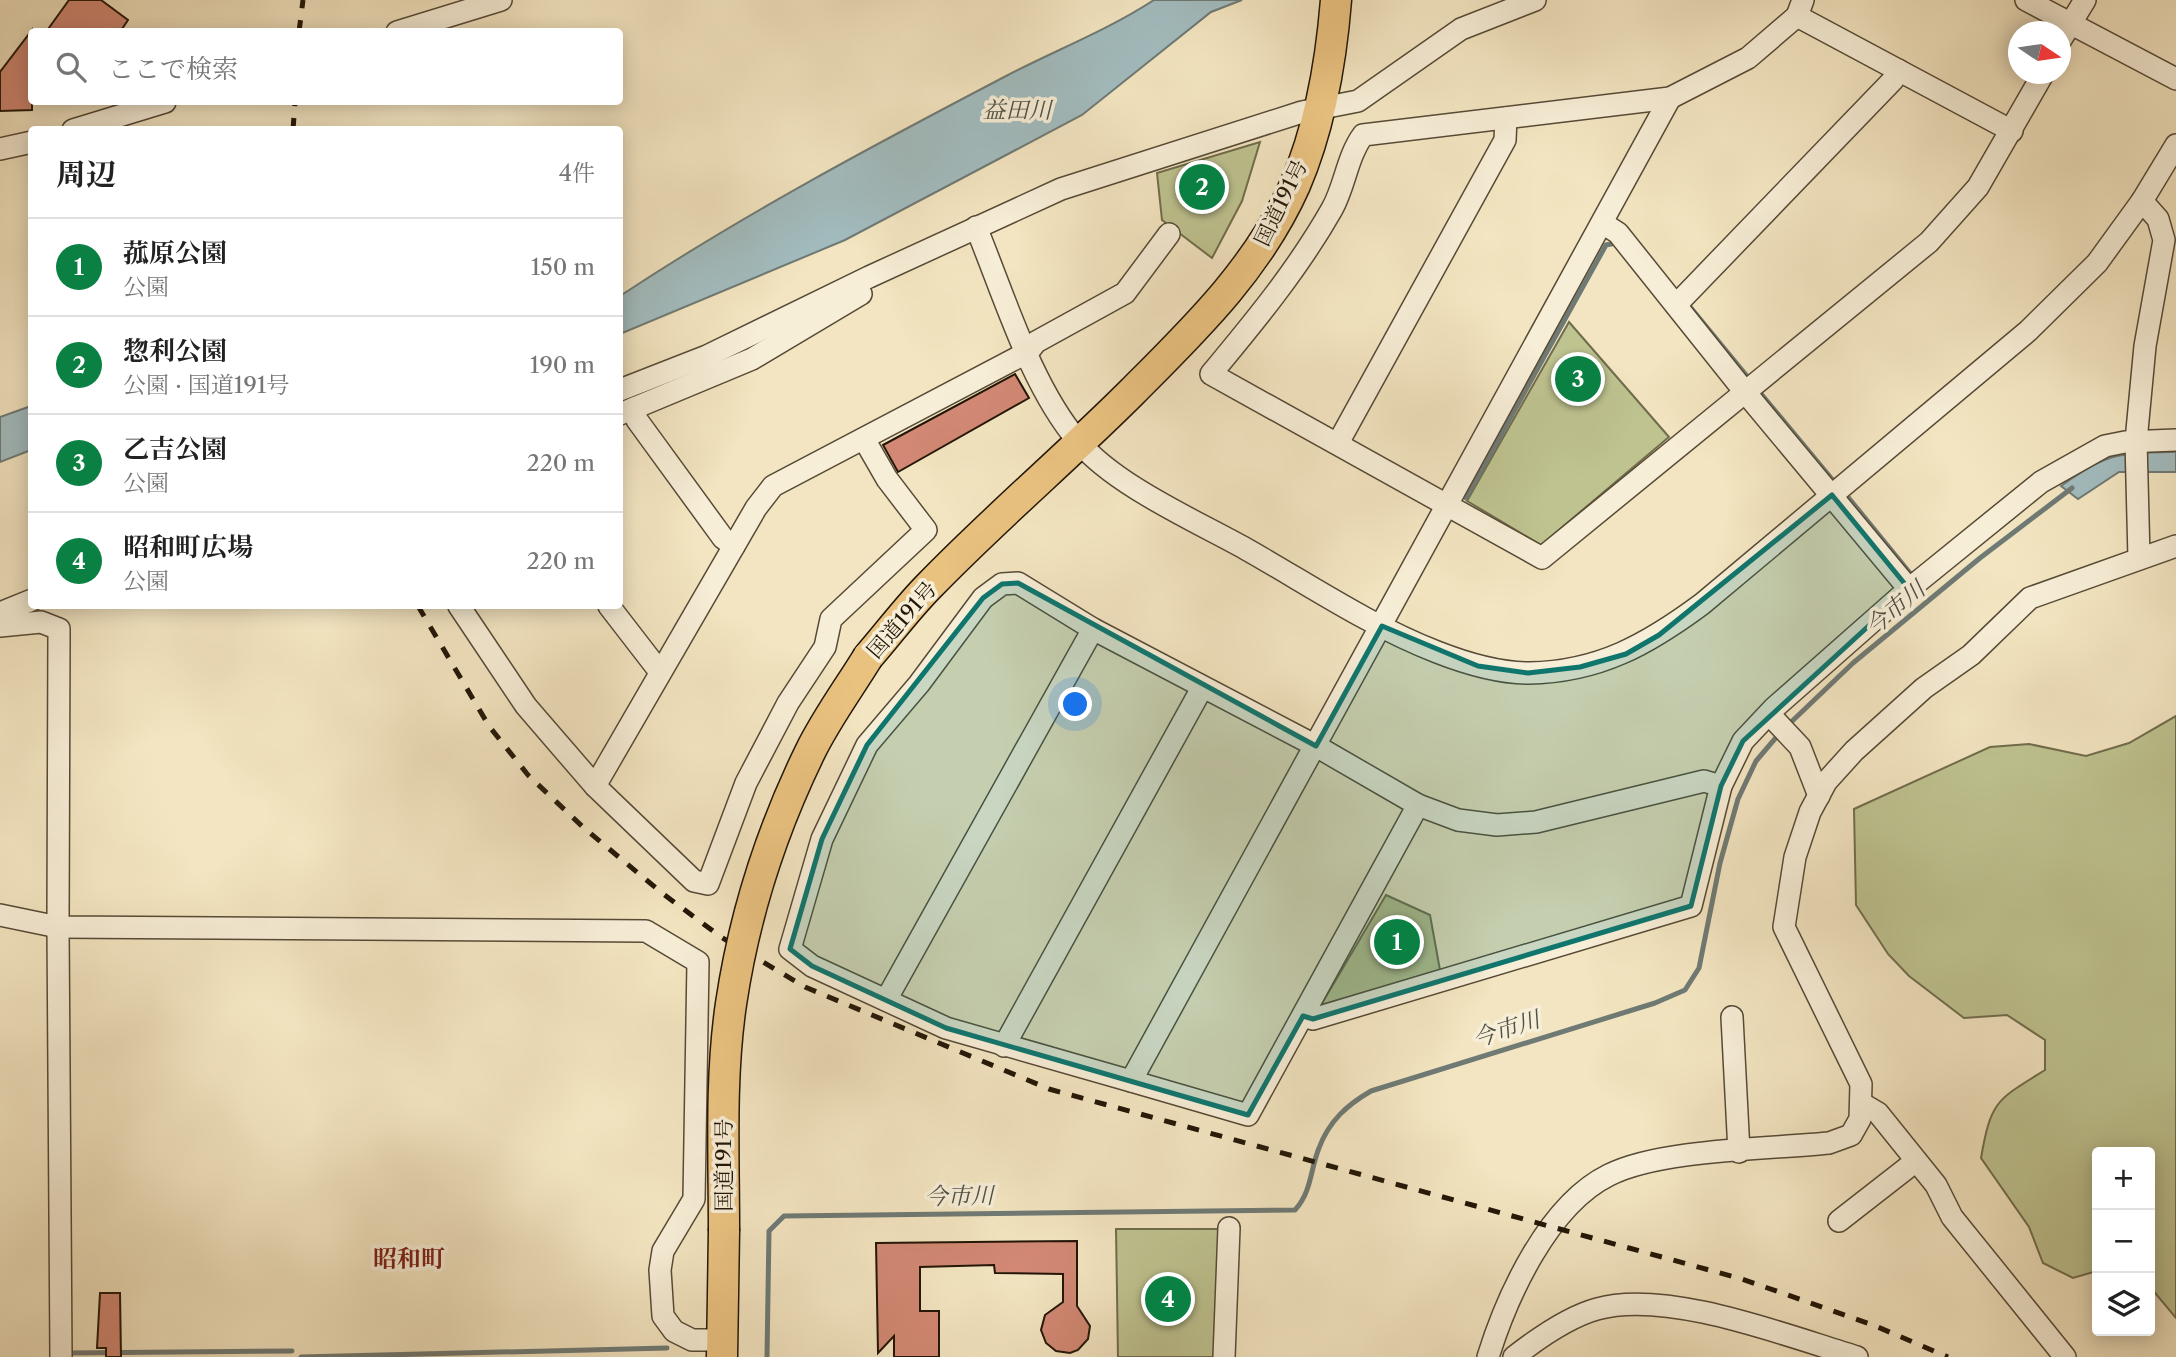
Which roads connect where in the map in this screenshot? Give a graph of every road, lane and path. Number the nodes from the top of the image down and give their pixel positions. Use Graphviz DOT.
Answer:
graph roads {
  1 [pos="501,0"];
  2 [pos="1336,0"];
  3 [pos="1535,0"];
  4 [pos="2026,0"];
  5 [pos="2085,0"];
  6 [pos="1800,8"];
  7 [pos="2052,21"];
  8 [pos="2071,22"];
  9 [pos="410,28"];
  10 [pos="2071,35"];
  11 [pos="1898,71"];
  12 [pos="2176,79"];
  13 [pos="2037,84"];
  14 [pos="1670,98"];
  15 [pos="155,105"];
  16 [pos="1321,108"];
  17 [pos="1506,118"];
  18 [pos="86,126"];
  19 [pos="2011,131"];
  20 [pos="28,143"];
  21 [pos="2176,145"];
  22 [pos="0,149"];
  23 [pos="2142,201"];
  24 [pos="1604,224"];
  25 [pos="976,228"];
  26 [pos="1169,234"];
  27 [pos="869,277"];
  28 [pos="1676,305"];
  29 [pos="1028,352"];
  30 [pos="623,389"];
  31 [pos="1745,392"];
  32 [pos="627,411"];
  33 [pos="864,439"];
  34 [pos="2176,440"];
  35 [pos="1338,443"];
  36 [pos="1080,444"];
  37 [pos="2136,447"];
  38 [pos="1832,495"];
  39 [pos="1445,506"];
  40 [pos="734,545"];
  41 [pos="2176,546"];
  42 [pos="2139,558"];
  43 [pos="1909,589"];
  44 [pos="28,602"];
  45 [pos="461,609"];
  46 [pos="611,609"];
  47 [pos="0,613"];
  48 [pos="0,626"];
  49 [pos="1382,626"];
  50 [pos="1093,629"];
  51 [pos="660,673"];
  52 [pos="1202,688"];
  53 [pos="1771,716"];
  54 [pos="1315,746"];
  55 [pos="595,786"];
  56 [pos="1721,786"];
  57 [pos="1819,796"];
  58 [pos="1418,805"];
  59 [pos="0,915"];
  60 [pos="58,927"];
  61 [pos="886,1000"];
  62 [pos="1303,1016"];
  63 [pos="1732,1017"];
  64 [pos="1004,1046"];
  65 [pos="1131,1081"];
  66 [pos="1861,1103"];
  67 [pos="1739,1152"];
  68 [pos="1916,1161"];
  69 [pos="1839,1221"];
  70 [pos="1229,1228"];
  71 [pos="722,1349"];
  72 [pos="61,1357"];
  73 [pos="1224,1357"];
  74 [pos="1488,1357"];
  75 [pos="1514,1357"];
  76 [pos="1857,1357"];
  77 [pos="2065,1357"];
  1 -- 9 [label="street"];
  2 -- 16 [label="highway, 国道191号"];
  3 -- 16 [label="street"];
  4 -- 7 [label="street"];
  5 -- 8 [label="street"];
  6 -- 11 [label="street"];
  6 -- 14 [label="street"];
  10 -- 12 [label="street"];
  11 -- 19 [label="street"];
  11 -- 28 [label="street"];
  13 -- 19 [label="street"];
  14 -- 17 [label="street"];
  14 -- 24 [label="street"];
  15 -- 18 [label="street"];
  16 -- 25 [label="street"];
  16 -- 36 [label="highway, 国道191号"];
  17 -- 35 [label="street"];
  17 -- 35 [label="street"];
  19 -- 31 [label="street"];
  20 -- 22 [label="street"];
  21 -- 23 [label="street"];
  23 -- 37 [label="street"];
  23 -- 38 [label="street"];
  24 -- 28 [label="street"];
  24 -- 39 [label="street"];
  25 -- 27 [label="street"];
  25 -- 29 [label="street"];
  26 -- 29 [label="street"];
  27 -- 30 [label="street"];
  27 -- 32 [label="street"];
  28 -- 31 [label="street"];
  29 -- 33 [label="street"];
  29 -- 36 [label="street"];
  31 -- 38 [label="street"];
  31 -- 39 [label="street"];
  32 -- 40 [label="street"];
  33 -- 40 [label="street"];
  33 -- 55 [label="street"];
  34 -- 37 [label="street"];
  35 -- 39 [label="street"];
  36 -- 49 [label="street"];
  36 -- 71 [label="highway, 国道191号, bridge"];
  37 -- 42 [label="street"];
  37 -- 43 [label="street"];
  38 -- 43 [label="street"];
  38 -- 49 [label="street"];
  39 -- 49 [label="street"];
  40 -- 51 [label="street"];
  41 -- 42 [label="street"];
  42 -- 57 [label="street"];
  43 -- 53 [label="street"];
  44 -- 47 [label="street"];
  45 -- 55 [label="street"];
  46 -- 51 [label="street"];
  48 -- 60 [label="street"];
  49 -- 54 [label="street"];
  50 -- 52 [label="street"];
  50 -- 61 [label="street"];
  50 -- 61 [label="street"];
  51 -- 55 [label="street"];
  52 -- 54 [label="street"];
  52 -- 64 [label="street"];
  53 -- 56 [label="street"];
  53 -- 57 [label="street"];
  54 -- 58 [label="street"];
  54 -- 65 [label="street"];
  56 -- 58 [label="street"];
  56 -- 62 [label="street"];
  57 -- 66 [label="street"];
  58 -- 62 [label="street"];
  59 -- 60 [label="street"];
  60 -- 71 [label="street"];
  60 -- 72 [label="street"];
  61 -- 64 [label="street"];
  62 -- 65 [label="street"];
  63 -- 67 [label="street"];
  64 -- 65 [label="street"];
  66 -- 67 [label="street"];
  66 -- 68 [label="street"];
  67 -- 74 [label="street"];
  68 -- 69 [label="street"];
  68 -- 77 [label="street"];
  70 -- 73 [label="street"];
  75 -- 76 [label="street"];
}
